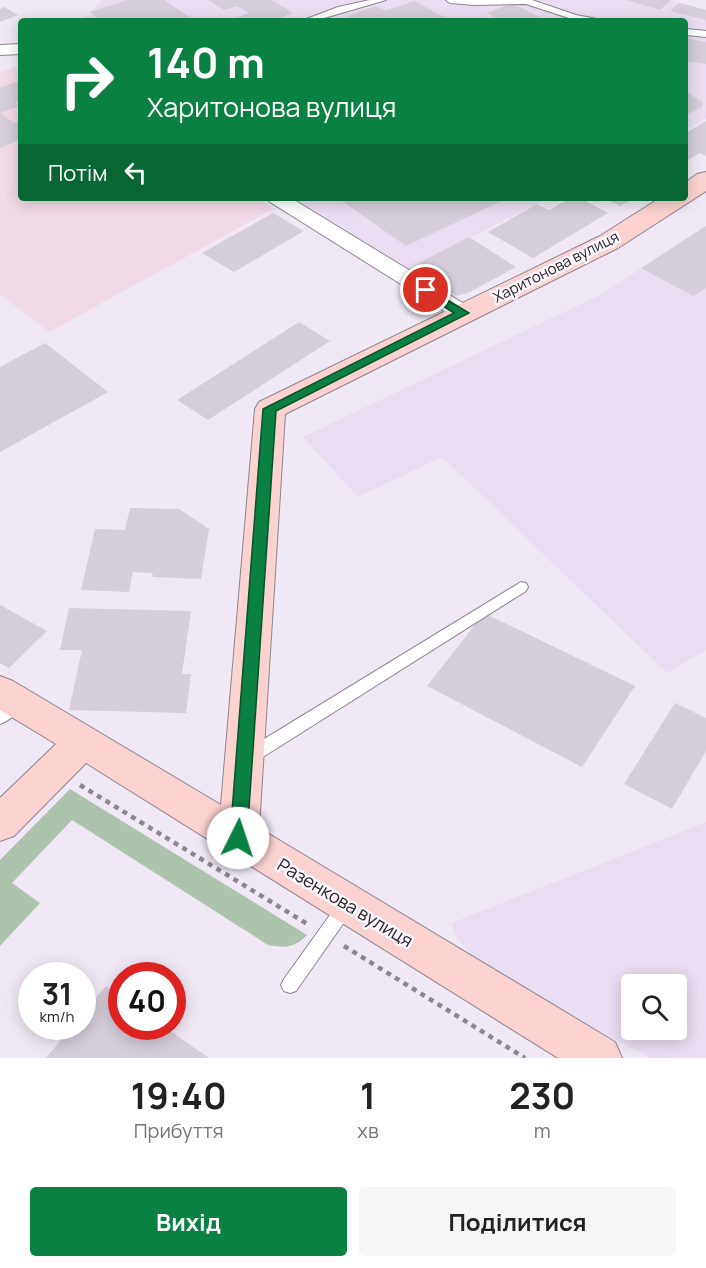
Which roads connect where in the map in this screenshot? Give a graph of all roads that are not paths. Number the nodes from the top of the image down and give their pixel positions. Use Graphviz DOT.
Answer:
graph roads {
  1 [pos="382,0"];
  2 [pos="450,0"];
  3 [pos="331,12"];
  4 [pos="314,18"];
  5 [pos="340,18"];
  6 [pos="582,18"];
  7 [pos="688,32"];
  8 [pos="706,34"];
  9 [pos="0,50"];
  10 [pos="18,50"];
  11 [pos="706,179"];
  12 [pos="688,192"];
  13 [pos="282,201"];
  14 [pos="672,201"];
  15 [pos="463,313"];
  16 [pos="521,587"];
  17 [pos="6,704"];
  18 [pos="69,756"];
  19 [pos="244,760"];
  20 [pos="0,824"];
  21 [pos="238,838"];
  22 [pos="337,920"];
  23 [pos="290,985"];
  24 [pos="599,1058"];
  1 -- 3 [label="lane"];
  2 -- 6 [label="lane"];
  3 -- 4 [label="lane"];
  3 -- 5 [label="lane"];
  7 -- 8 [label="lane"];
  9 -- 10 [label="street"];
  11 -- 12 [label="street"];
  13 -- 15 [label="street"];
  14 -- 15 [label="street, Харитонова вулиця"];
  15 -- 19 [label="street, Харитонова вулиця"];
  16 -- 19 [label="lane"];
  17 -- 18 [label="street, Разенкова вулиця"];
  18 -- 20 [label="street"];
  18 -- 21 [label="street, Разенкова вулиця"];
  19 -- 21 [label="street, Харитонова вулиця"];
  21 -- 22 [label="street, Разенкова вулиця"];
  22 -- 23 [label="lane"];
  22 -- 24 [label="street, Разенкова вулиця"];
}
